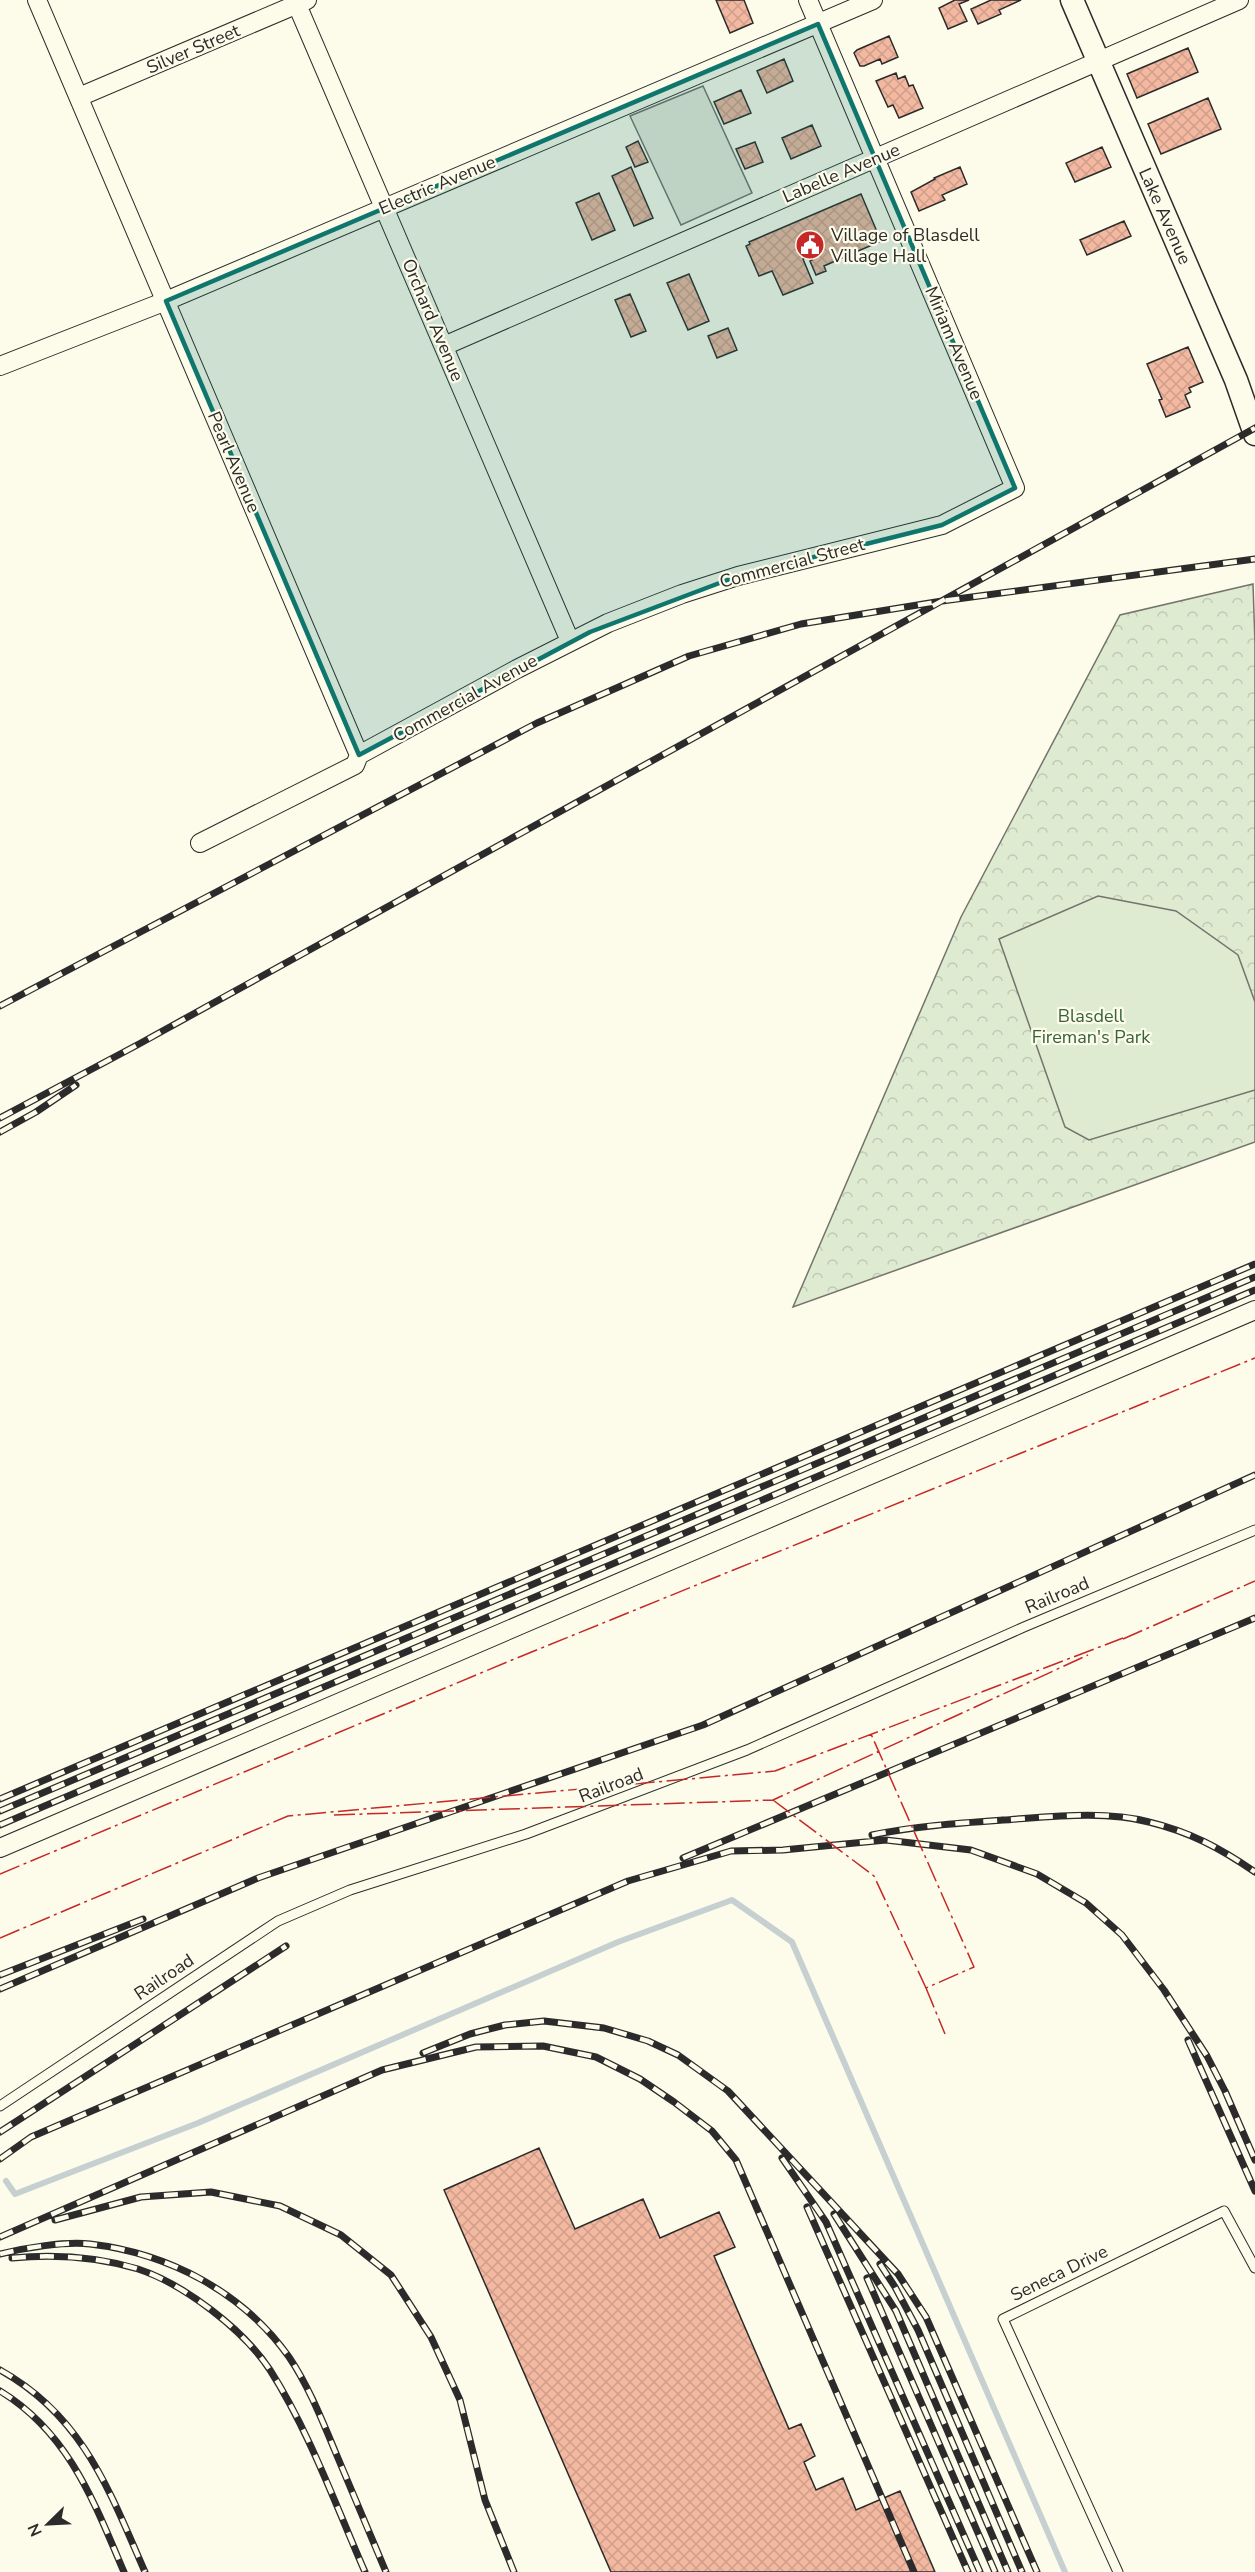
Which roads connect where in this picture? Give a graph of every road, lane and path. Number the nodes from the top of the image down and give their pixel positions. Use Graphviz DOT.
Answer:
graph roads {
  1 [pos="37,0"];
  2 [pos="808,0"];
  3 [pos="873,0"];
  4 [pos="1072,0"];
  5 [pos="1239,0"];
  6 [pos="300,1"];
  7 [pos="818,24"];
  8 [pos="1097,60"];
  9 [pos="79,98"];
  10 [pos="875,158"];
  11 [pos="385,208"];
  12 [pos="166,301"];
  13 [pos="444,346"];
  14 [pos="0,366"];
  15 [pos="1255,434"];
  16 [pos="1015,488"];
  17 [pos="570,641"];
  18 [pos="359,755"];
  19 [pos="200,843"];
  20 [pos="1255,1310"];
  21 [pos="1255,1530"];
  22 [pos="0,1848"];
  23 [pos="0,2106"];
  24 [pos="1255,2268"];
  25 [pos="1118,2572"];
  1 -- 9 [label="street, Pearl Avenue"];
  2 -- 7 [label="street, Miriam Avenue"];
  3 -- 7 [label="street, Electric Avenue"];
  4 -- 8 [label="street, Lake Avenue"];
  5 -- 8 [label="street, Labelle Avenue"];
  6 -- 9 [label="street, Silver Street"];
  6 -- 11 [label="street, Orchard Avenue"];
  7 -- 10 [label="street, Miriam Avenue"];
  7 -- 11 [label="street, Electric Avenue"];
  8 -- 10 [label="street, Labelle Avenue"];
  8 -- 15 [label="street, Lake Avenue"];
  9 -- 12 [label="street, Pearl Avenue"];
  10 -- 13 [label="street, Labelle Avenue"];
  10 -- 16 [label="street, Miriam Avenue"];
  11 -- 12 [label="street, Electric Avenue"];
  11 -- 13 [label="street, Orchard Avenue"];
  12 -- 14 [label="street, Electric Avenue"];
  12 -- 18 [label="street, Pearl Avenue"];
  13 -- 17 [label="street, Orchard Avenue"];
  16 -- 17 [label="street, Commercial Street"];
  17 -- 18 [label="street, Commercial Avenue"];
  18 -- 19 [label="street"];
  20 -- 22 [label="street"];
  21 -- 23 [label="lane, Railroad"];
  24 -- 25 [label="lane, Seneca Drive"];
}
